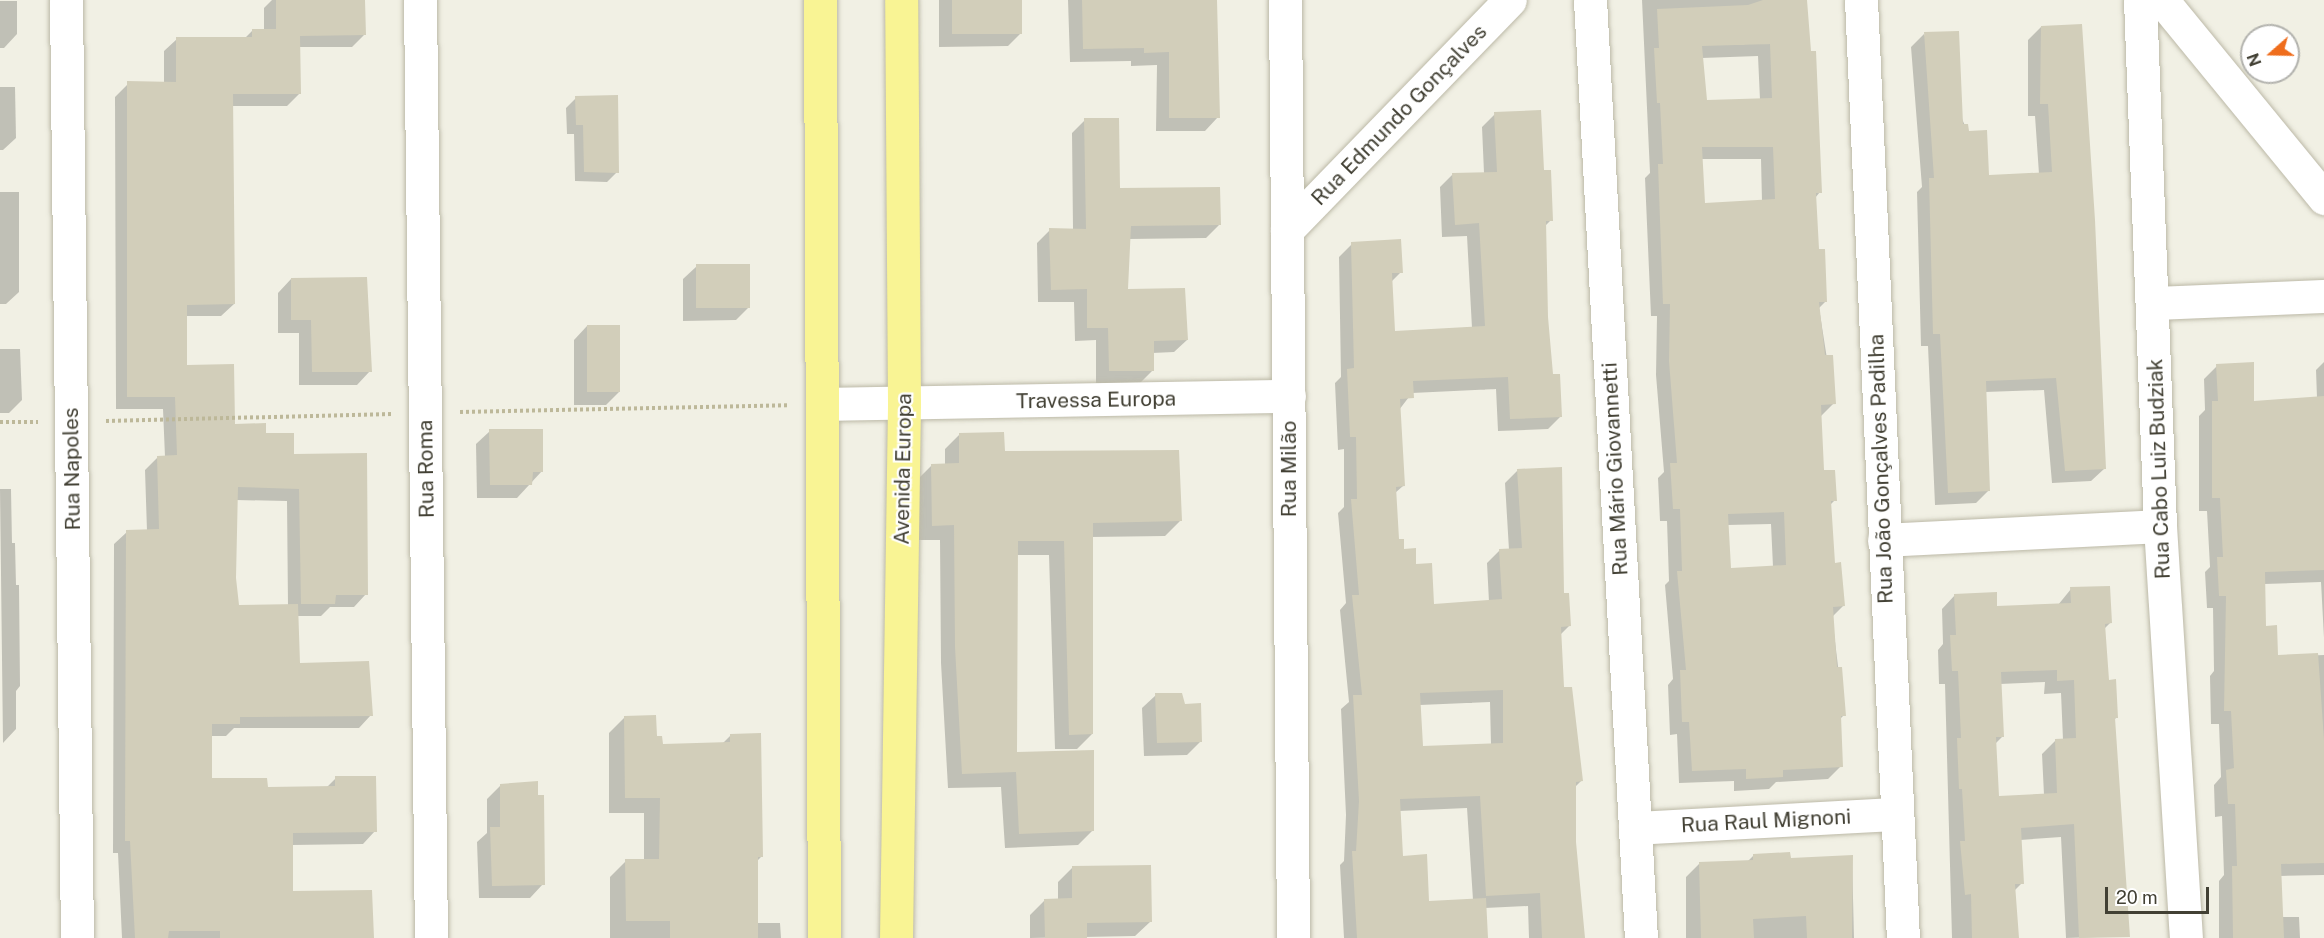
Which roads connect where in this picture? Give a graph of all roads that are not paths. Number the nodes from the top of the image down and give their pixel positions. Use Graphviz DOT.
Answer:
graph roads {
  1 [pos="66,0"];
  2 [pos="420,0"];
  3 [pos="820,0"];
  4 [pos="902,0"];
  5 [pos="1286,0"];
  6 [pos="1510,0"];
  7 [pos="1590,0"];
  8 [pos="1861,0"];
  9 [pos="2140,0"];
  10 [pos="2162,0"];
  11 [pos="2324,198"];
  12 [pos="1287,230"];
  13 [pos="2324,296"];
  14 [pos="2154,303"];
  15 [pos="1289,396"];
  16 [pos="904,403"];
  17 [pos="822,404"];
  18 [pos="2160,526"];
  19 [pos="1884,540"];
  20 [pos="1896,814"];
  21 [pos="1635,828"];
  22 [pos="77,938"];
  23 [pos="431,938"];
  24 [pos="824,938"];
  25 [pos="896,938"];
  26 [pos="1293,938"];
  27 [pos="1641,938"];
  28 [pos="1903,938"];
  29 [pos="2186,938"];
  1 -- 22 [label="street, Rua Napoles"];
  2 -- 23 [label="street, Rua Roma"];
  3 -- 17 [label="main road"];
  4 -- 16 [label="main road, Avenida Europa"];
  5 -- 12 [label="street, Rua Milão"];
  6 -- 12 [label="street, Rua Edmundo Gonçalves"];
  7 -- 21 [label="street, Rua Mário Giovannetti"];
  8 -- 19 [label="street, Rua João Gonçalves Padilha"];
  9 -- 14 [label="street, Rua Cabo Luiz Budziak"];
  10 -- 11 [label="street"];
  12 -- 15 [label="street, Rua Milão"];
  13 -- 14 [label="street"];
  14 -- 18 [label="street, Rua Cabo Luiz Budziak"];
  15 -- 16 [label="street, Travessa Europa"];
  15 -- 26 [label="street, Rua Milão"];
  16 -- 17 [label="street, Travessa Europa"];
  16 -- 25 [label="main road, Avenida Europa"];
  17 -- 24 [label="main road"];
  18 -- 19 [label="street"];
  18 -- 29 [label="street, Rua Cabo Luiz Budziak"];
  19 -- 20 [label="street, Rua João Gonçalves Padilha"];
  20 -- 21 [label="street, Rua Raul Mignoni"];
  20 -- 28 [label="street, Rua João Gonçalves Padilha"];
  21 -- 27 [label="street, Rua Mário Giovannetti"];
}
